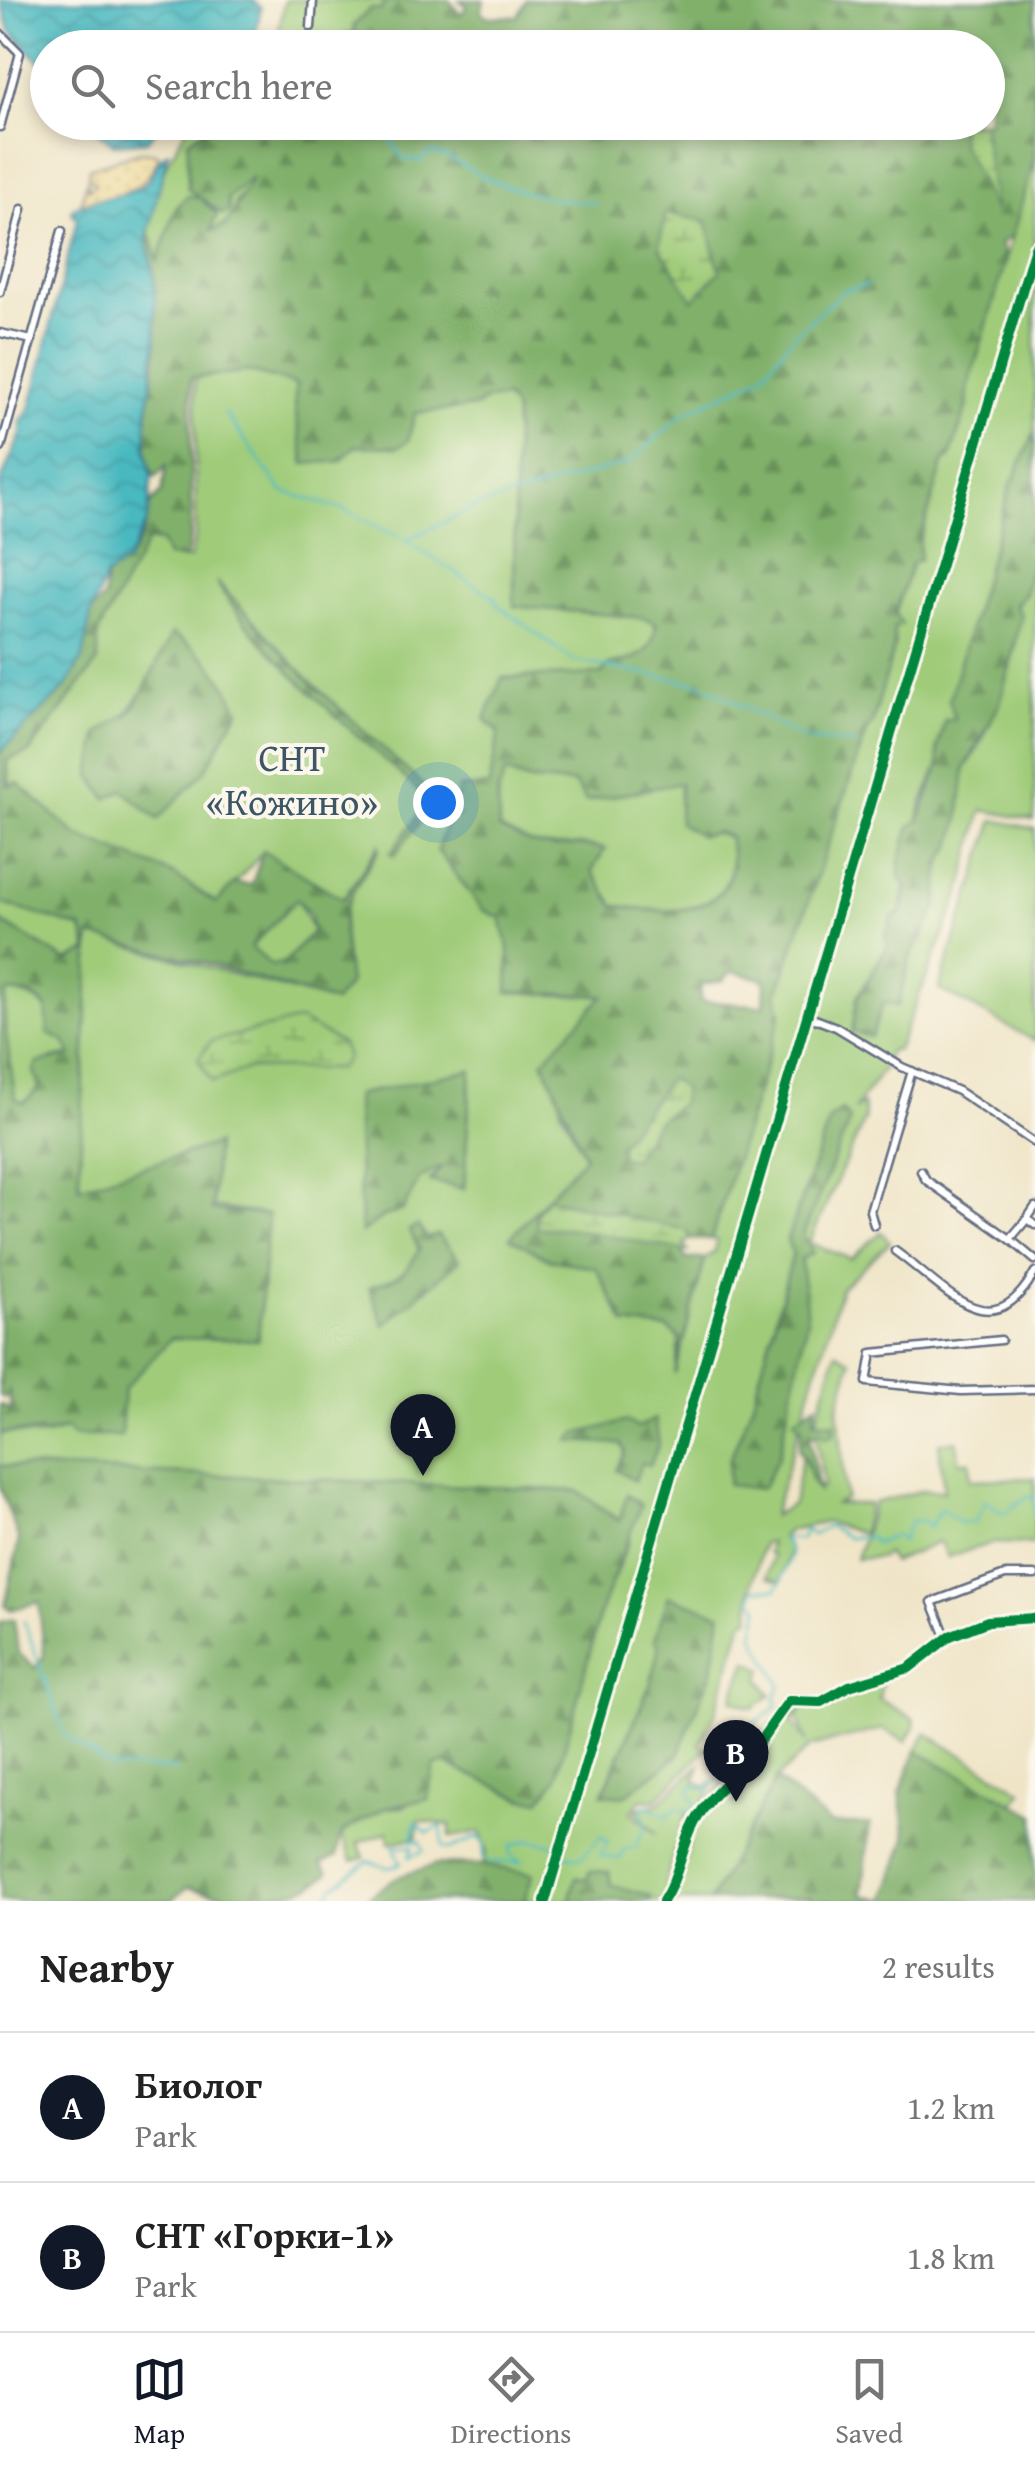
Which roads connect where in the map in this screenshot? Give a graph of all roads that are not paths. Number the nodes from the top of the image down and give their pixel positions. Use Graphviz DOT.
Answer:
graph roads {
  1 [pos="313,0"];
  2 [pos="311,26"];
  3 [pos="0,32"];
  4 [pos="0,127"];
  5 [pos="22,209"];
  6 [pos="62,230"];
  7 [pos="1035,247"];
  8 [pos="0,292"];
  9 [pos="0,333"];
  10 [pos="32,340"];
  11 [pos="2,448"];
  12 [pos="807,1016"];
  13 [pos="912,1071"];
  14 [pos="1035,1143"];
  15 [pos="921,1171"];
  16 [pos="1035,1207"];
  17 [pos="1027,1219"];
  18 [pos="874,1225"];
  19 [pos="1035,1225"];
  20 [pos="1010,1240"];
  21 [pos="895,1252"];
  22 [pos="1035,1260"];
  23 [pos="1035,1272"];
  24 [pos="1002,1340"];
  25 [pos="1035,1389"];
  26 [pos="1035,1575"];
  27 [pos="1035,1618"];
  28 [pos="950,1636"];
  29 [pos="545,1901"];
  30 [pos="663,1901"];
  1 -- 2 [label="street"];
  3 -- 4 [label="street"];
  5 -- 8 [label="street"];
  6 -- 10 [label="street"];
  7 -- 12 [label="street"];
  9 -- 10 [label="street"];
  10 -- 11 [label="street"];
  12 -- 13 [label="street"];
  12 -- 29 [label="street"];
  13 -- 14 [label="street"];
  13 -- 18 [label="street"];
  15 -- 20 [label="street"];
  16 -- 17 [label="street"];
  17 -- 19 [label="street"];
  17 -- 20 [label="street"];
  20 -- 22 [label="street"];
  21 -- 23 [label="street"];
  24 -- 25 [label="street"];
  26 -- 28 [label="street"];
  27 -- 28 [label="street"];
  28 -- 30 [label="street"];
}
